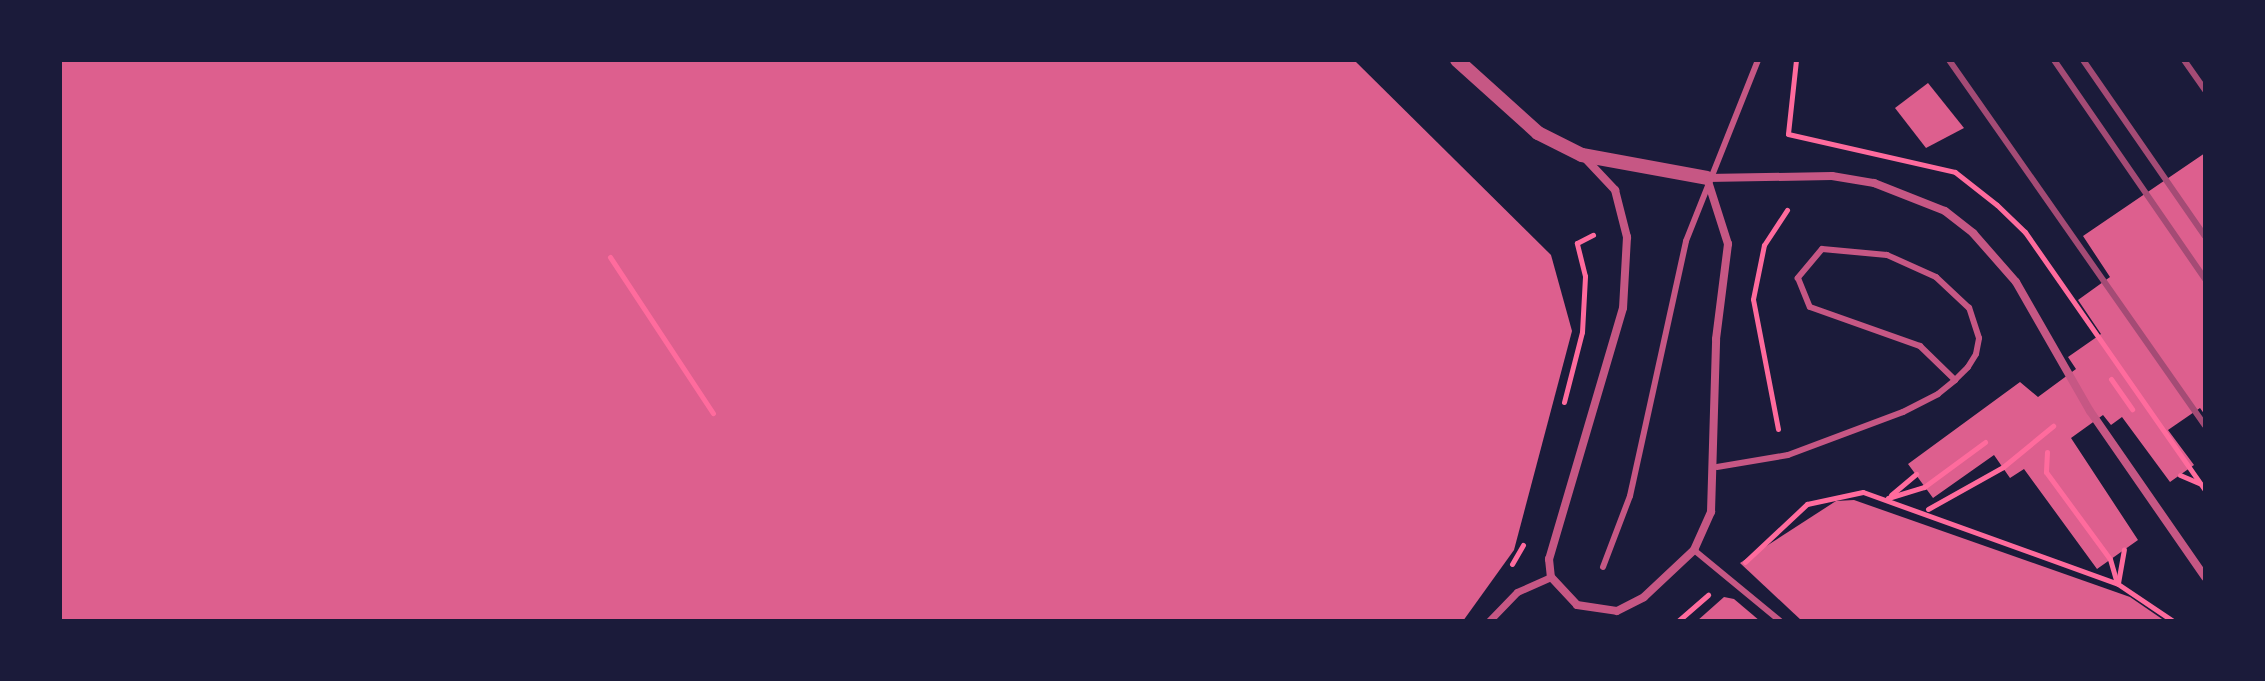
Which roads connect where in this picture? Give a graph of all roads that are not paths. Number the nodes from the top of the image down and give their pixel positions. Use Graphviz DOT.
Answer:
graph roads {
  1 [pos="1457,60"];
  2 [pos="1758,60"];
  3 [pos="1582,155"];
  4 [pos="1707,178"];
  5 [pos="1955,380"];
  6 [pos="1717,467"];
  7 [pos="1694,550"];
  8 [pos="1603,567"];
  9 [pos="1551,577"];
  10 [pos="2205,577"];
  11 [pos="1489,621"];
  12 [pos="1780,621"];
  1 -- 3 [label="street"];
  2 -- 4 [label="lane"];
  3 -- 4 [label="street"];
  3 -- 9 [label="street"];
  4 -- 6 [label="street"];
  4 -- 8 [label="lane"];
  4 -- 10 [label="street"];
  5 -- 5 [label="lane"];
  5 -- 6 [label="lane"];
  6 -- 7 [label="street"];
  7 -- 9 [label="street"];
  7 -- 12 [label="lane"];
  9 -- 11 [label="street"];
}
